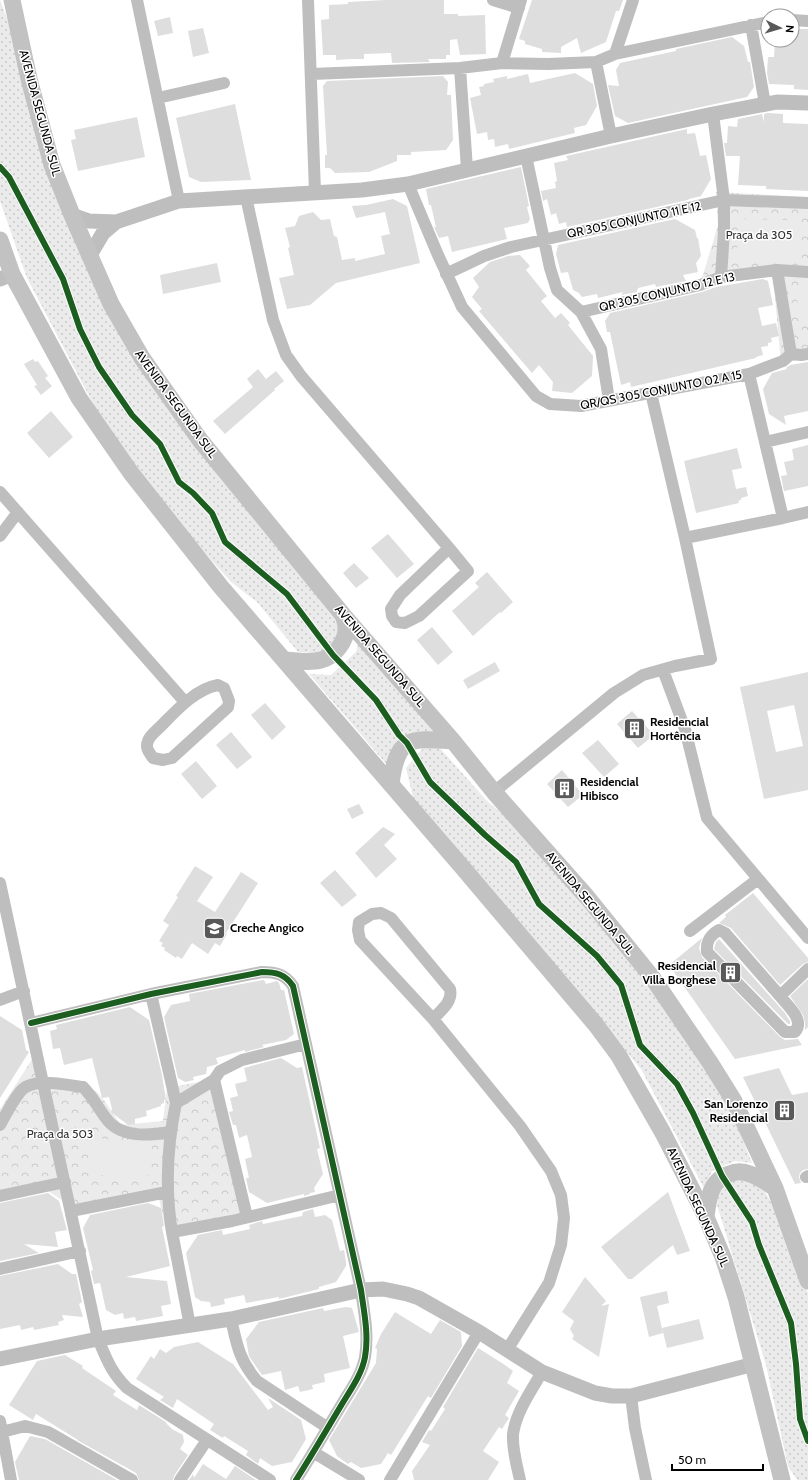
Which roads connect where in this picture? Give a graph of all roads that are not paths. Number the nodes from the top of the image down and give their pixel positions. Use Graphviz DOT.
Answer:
graph roads {
  1 [pos="12,0"];
  2 [pos="137,0"];
  3 [pos="308,0"];
  4 [pos="492,0"];
  5 [pos="632,0"];
  6 [pos="520,4"];
  7 [pos="760,24"];
  8 [pos="751,26"];
  9 [pos="615,54"];
  10 [pos="596,62"];
  11 [pos="502,63"];
  12 [pos="460,68"];
  13 [pos="312,74"];
  14 [pos="224,83"];
  15 [pos="158,98"];
  16 [pos="808,103"];
  17 [pos="765,104"];
  18 [pos="713,114"];
  19 [pos="611,136"];
  20 [pos="526,156"];
  21 [pos="467,169"];
  22 [pos="408,184"];
  23 [pos="315,192"];
  24 [pos="246,197"];
  25 [pos="724,200"];
  26 [pos="179,201"];
  27 [pos="808,203"];
  28 [pos="72,215"];
  29 [pos="116,222"];
  30 [pos="0,240"];
  31 [pos="545,240"];
  32 [pos="90,255"];
  33 [pos="777,270"];
  34 [pos="808,272"];
  35 [pos="446,274"];
  36 [pos="6,277"];
  37 [pos="721,277"];
  38 [pos="581,312"];
  39 [pos="791,354"];
  40 [pos="808,354"];
  41 [pos="750,374"];
  42 [pos="651,393"];
  43 [pos="609,400"];
  44 [pos="808,432"];
  45 [pos="765,442"];
  46 [pos="0,492"];
  47 [pos="18,512"];
  48 [pos="808,512"];
  49 [pos="783,518"];
  50 [pos="0,536"];
  51 [pos="685,538"];
  52 [pos="449,548"];
  53 [pos="344,615"];
  54 [pos="286,660"];
  55 [pos="663,670"];
  56 [pos="185,702"];
  57 [pos="453,741"];
  58 [pos="390,784"];
  59 [pos="494,792"];
  60 [pos="758,879"];
  61 [pos="0,883"];
  62 [pos="690,931"];
  63 [pos="808,938"];
  64 [pos="808,968"];
  65 [pos="24,991"];
  66 [pos="151,994"];
  67 [pos="780,996"];
  68 [pos="0,1000"];
  69 [pos="433,1019"];
  70 [pos="30,1023"];
  71 [pos="306,1044"];
  72 [pos="214,1080"];
  73 [pos="43,1082"];
  74 [pos="176,1103"];
  75 [pos="0,1125"];
  76 [pos="170,1132"];
  77 [pos="65,1182"];
  78 [pos="775,1188"];
  79 [pos="167,1192"];
  80 [pos="340,1195"];
  81 [pos="0,1196"];
  82 [pos="71,1211"];
  83 [pos="247,1217"];
  84 [pos="706,1217"];
  85 [pos="172,1232"];
  86 [pos="80,1251"];
  87 [pos="0,1270"];
  88 [pos="808,1281"];
  89 [pos="361,1290"];
  90 [pos="231,1320"];
  91 [pos="190,1326"];
  92 [pos="478,1332"];
  93 [pos="98,1339"];
  94 [pos="507,1350"];
  95 [pos="0,1359"];
  96 [pos="754,1364"];
  97 [pos="542,1372"];
  98 [pos="631,1396"];
  99 [pos="1,1427"];
  100 [pos="328,1428"];
  101 [pos="207,1440"];
  102 [pos="313,1452"];
  103 [pos="782,1475"];
  104 [pos="11,1480"];
  105 [pos="132,1480"];
  106 [pos="180,1480"];
  107 [pos="270,1480"];
  108 [pos="296,1480"];
  109 [pos="359,1480"];
  110 [pos="390,1480"];
  111 [pos="520,1480"];
  112 [pos="646,1480"];
  1 -- 28 [label="main road, AVENIDA SEGUNDA SUL"];
  2 -- 15 [label="street"];
  3 -- 13 [label="street"];
  4 -- 6 [label="street"];
  5 -- 9 [label="street"];
  6 -- 11 [label="street"];
  7 -- 8 [label="street"];
  8 -- 9 [label="street"];
  8 -- 17 [label="street"];
  9 -- 10 [label="street"];
  10 -- 11 [label="street"];
  10 -- 19 [label="street"];
  11 -- 12 [label="street"];
  12 -- 13 [label="street"];
  12 -- 21 [label="street"];
  13 -- 23 [label="street"];
  14 -- 15 [label="street"];
  15 -- 26 [label="street"];
  16 -- 17 [label="street"];
  17 -- 18 [label="street"];
  18 -- 19 [label="street"];
  18 -- 25 [label="street"];
  19 -- 20 [label="street"];
  20 -- 21 [label="street"];
  20 -- 31 [label="street"];
  21 -- 22 [label="street"];
  22 -- 23 [label="street"];
  22 -- 35 [label="street, QR/QS 305 CONJUNTO 02 A 15"];
  23 -- 24 [label="street"];
  24 -- 26 [label="street"];
  24 -- 52 [label="street"];
  25 -- 27 [label="street, QR 305 CONJUNTO 11 E 12"];
  25 -- 31 [label="street, QR 305 CONJUNTO 11 E 12"];
  25 -- 37 [label="street"];
  26 -- 29 [label="street"];
  28 -- 29 [label="street"];
  28 -- 32 [label="main road, AVENIDA SEGUNDA SUL"];
  29 -- 32 [label="street"];
  30 -- 36 [label="main road, AVENIDA SEGUNDA SUL"];
  31 -- 35 [label="street, QR 305 CONJUNTO 11 E 12"];
  31 -- 38 [label="street"];
  32 -- 53 [label="main road, AVENIDA SEGUNDA SUL"];
  33 -- 34 [label="street, QR 305 CONJUNTO 12 E 13"];
  33 -- 37 [label="street, QR 305 CONJUNTO 12 E 13"];
  33 -- 39 [label="street"];
  35 -- 43 [label="street, QR/QS 305 CONJUNTO 02 A 15"];
  36 -- 54 [label="main road, AVENIDA SEGUNDA SUL"];
  37 -- 38 [label="street, QR 305 CONJUNTO 12 E 13"];
  38 -- 43 [label="street"];
  39 -- 40 [label="street"];
  39 -- 41 [label="street, QR/QS 305 CONJUNTO 02 A 15"];
  41 -- 42 [label="street, QR/QS 305 CONJUNTO 02 A 15"];
  41 -- 45 [label="street"];
  42 -- 43 [label="street, QR/QS 305 CONJUNTO 02 A 15"];
  42 -- 51 [label="street"];
  44 -- 45 [label="street"];
  45 -- 49 [label="street"];
  46 -- 47 [label="street"];
  47 -- 50 [label="street"];
  47 -- 56 [label="street"];
  48 -- 49 [label="street"];
  49 -- 51 [label="street"];
  51 -- 55 [label="street"];
  52 -- 52 [label="street"];
  53 -- 54 [label="main road"];
  53 -- 57 [label="main road, AVENIDA SEGUNDA SUL"];
  54 -- 58 [label="main road, AVENIDA SEGUNDA SUL"];
  55 -- 59 [label="street"];
  55 -- 60 [label="street"];
  56 -- 56 [label="street"];
  57 -- 58 [label="main road"];
  57 -- 59 [label="main road, AVENIDA SEGUNDA SUL"];
  58 -- 84 [label="main road, AVENIDA SEGUNDA SUL"];
  59 -- 78 [label="main road, AVENIDA SEGUNDA SUL"];
  60 -- 62 [label="street"];
  60 -- 63 [label="street"];
  61 -- 65 [label="street"];
  64 -- 67 [label="street"];
  65 -- 68 [label="street"];
  65 -- 70 [label="street"];
  66 -- 70 [label="street"];
  66 -- 71 [label="street"];
  66 -- 74 [label="street"];
  67 -- 67 [label="street"];
  69 -- 69 [label="street"];
  69 -- 94 [label="street"];
  70 -- 73 [label="street"];
  71 -- 72 [label="street"];
  71 -- 80 [label="street"];
  72 -- 74 [label="street"];
  72 -- 83 [label="street"];
  73 -- 75 [label="street"];
  73 -- 76 [label="street"];
  73 -- 77 [label="street"];
  74 -- 76 [label="street"];
  76 -- 79 [label="street"];
  77 -- 81 [label="street"];
  77 -- 82 [label="street"];
  78 -- 84 [label="main road"];
  78 -- 88 [label="main road, AVENIDA SEGUNDA SUL"];
  79 -- 82 [label="street"];
  79 -- 85 [label="street"];
  80 -- 83 [label="street"];
  80 -- 89 [label="street"];
  82 -- 86 [label="street"];
  83 -- 85 [label="street"];
  84 -- 96 [label="main road, AVENIDA SEGUNDA SUL"];
  85 -- 91 [label="street"];
  86 -- 87 [label="street"];
  86 -- 93 [label="street"];
  89 -- 90 [label="street"];
  89 -- 92 [label="street"];
  89 -- 100 [label="street"];
  90 -- 91 [label="street"];
  90 -- 100 [label="street"];
  91 -- 93 [label="street"];
  92 -- 94 [label="street"];
  92 -- 110 [label="street"];
  93 -- 95 [label="street"];
  93 -- 101 [label="street"];
  94 -- 97 [label="street"];
  96 -- 98 [label="street"];
  96 -- 103 [label="main road, AVENIDA SEGUNDA SUL"];
  97 -- 98 [label="street"];
  97 -- 111 [label="street"];
  98 -- 112 [label="street"];
  99 -- 104 [label="street"];
  99 -- 105 [label="street"];
  100 -- 102 [label="street"];
  101 -- 106 [label="street"];
  101 -- 107 [label="street"];
  102 -- 108 [label="street"];
  102 -- 109 [label="street"];
}
